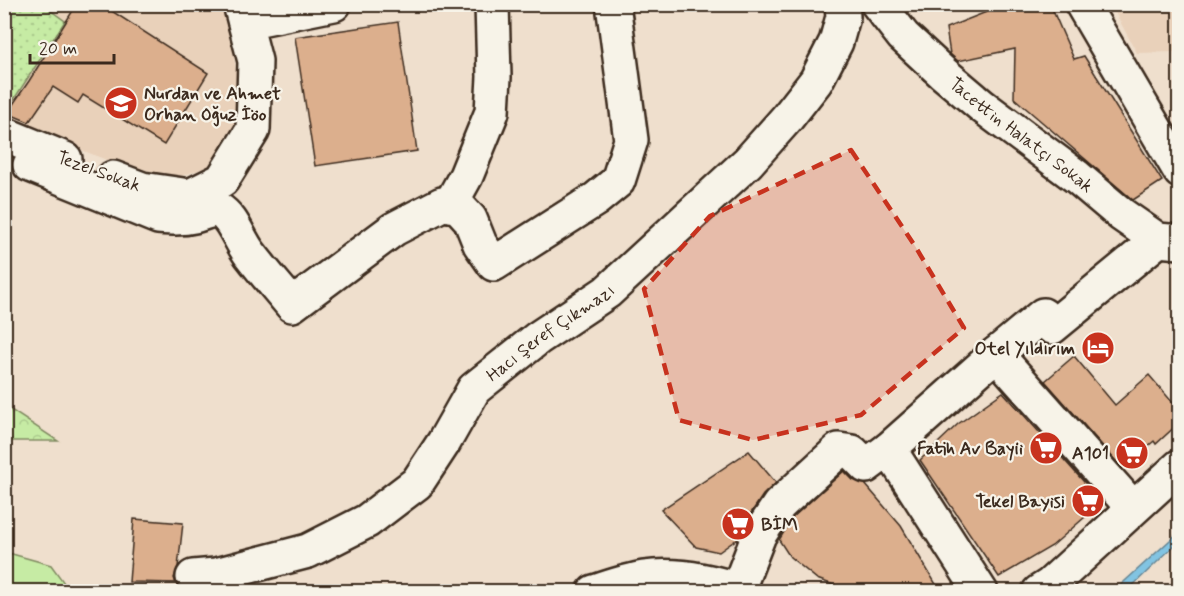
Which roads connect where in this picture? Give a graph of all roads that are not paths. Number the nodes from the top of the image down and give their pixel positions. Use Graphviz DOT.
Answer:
graph roads {
  1 [pos="334,4"];
  2 [pos="492,4"];
  3 [pos="613,4"];
  4 [pos="842,4"];
  5 [pos="878,4"];
  6 [pos="1082,4"];
  7 [pos="243,13"];
  8 [pos="4,134"];
  9 [pos="30,165"];
  10 [pos="1179,171"];
  11 [pos="450,205"];
  12 [pos="1169,241"];
  13 [pos="996,354"];
  14 [pos="889,449"];
  15 [pos="1179,466"];
  16 [pos="1133,508"];
  17 [pos="193,577"];
  18 [pos="741,590"];
  19 [pos="594,591"];
  20 [pos="981,591"];
  21 [pos="1039,591"];
  1 -- 7 [label="street"];
  2 -- 11 [label="street"];
  3 -- 11 [label="street"];
  4 -- 17 [label="street, Hacı Şeref Çıkmazı"];
  5 -- 12 [label="street, Tacettin Halatçı Sokak"];
  6 -- 10 [label="street"];
  7 -- 8 [label="street, Tezel Sokak"];
  9 -- 11 [label="street"];
  12 -- 13 [label="street"];
  13 -- 14 [label="street"];
  13 -- 16 [label="street"];
  14 -- 18 [label="street"];
  14 -- 20 [label="street"];
  15 -- 16 [label="street"];
  16 -- 21 [label="street"];
  18 -- 19 [label="street"];
}
